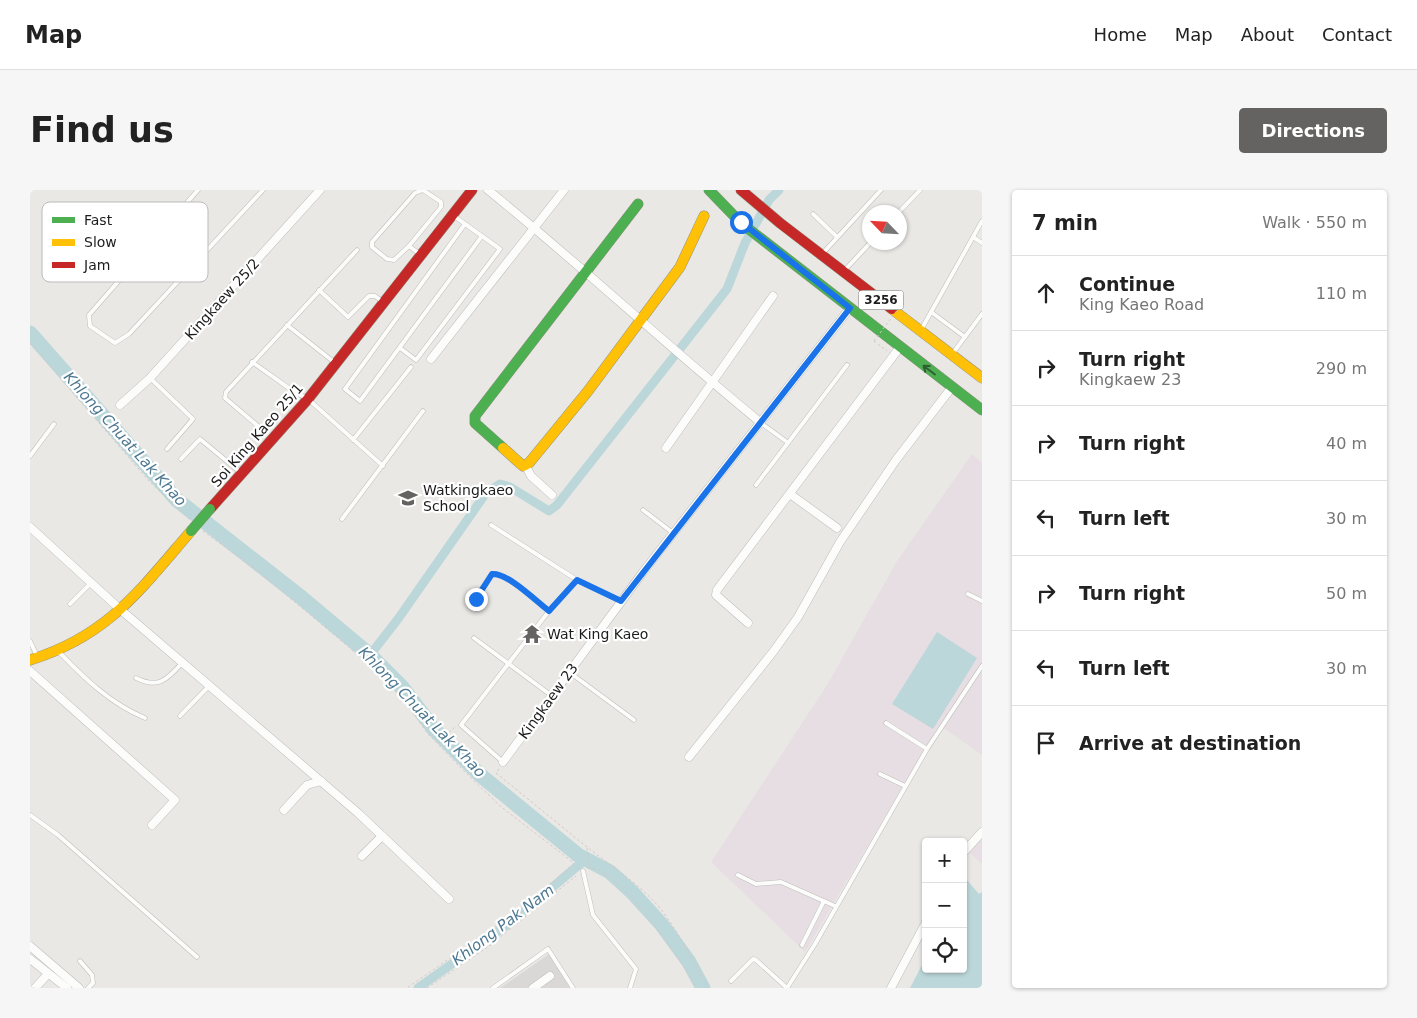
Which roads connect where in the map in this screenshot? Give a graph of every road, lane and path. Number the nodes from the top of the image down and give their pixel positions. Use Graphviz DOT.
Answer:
graph roads {
  1 [pos="198,190"];
  2 [pos="263,190"];
  3 [pos="320,190"];
  4 [pos="472,190"];
  5 [pos="488,190"];
  6 [pos="564,190"];
  7 [pos="708,190"];
  8 [pos="741,190"];
  9 [pos="881,190"];
  10 [pos="920,190"];
  11 [pos="188,202"];
  12 [pos="638,204"];
  13 [pos="906,205"];
  14 [pos="813,214"];
  15 [pos="452,215"];
  16 [pos="704,216"];
  17 [pos="982,221"];
  18 [pos="465,224"];
  19 [pos="534,227"];
  20 [pos="482,236"];
  21 [pos="837,237"];
  22 [pos="973,237"];
  23 [pos="982,243"];
  24 [pos="409,246"];
  25 [pos="208,250"];
  26 [pos="357,250"];
  27 [pos="864,250"];
  28 [pos="822,254"];
  29 [pos="422,255"];
  30 [pos="586,272"];
  31 [pos="844,272"];
  32 [pos="118,282"];
  33 [pos="178,282"];
  34 [pos="319,290"];
  35 [pos="773,296"];
  36 [pos="385,303"];
  37 [pos="901,305"];
  38 [pos="850,308"];
  39 [pos="931,312"];
  40 [pos="982,314"];
  41 [pos="642,320"];
  42 [pos="287,325"];
  43 [pos="921,330"];
  44 [pos="965,337"];
  45 [pos="874,341"];
  46 [pos="30,343"];
  47 [pos="900,347"];
  48 [pos="400,348"];
  49 [pos="952,355"];
  50 [pos="431,359"];
  51 [pos="252,362"];
  52 [pos="336,363"];
  53 [pos="846,365"];
  54 [pos="411,366"];
  55 [pos="150,378"];
  56 [pos="982,378"];
  57 [pos="712,384"];
  58 [pos="952,387"];
  59 [pos="308,399"];
  60 [pos="120,405"];
  61 [pos="982,410"];
  62 [pos="423,411"];
  63 [pos="760,422"];
  64 [pos="54,424"];
  65 [pos="258,426"];
  66 [pos="353,440"];
  67 [pos="787,442"];
  68 [pos="666,448"];
  69 [pos="168,449"];
  70 [pos="30,456"];
  71 [pos="182,459"];
  72 [pos="382,466"];
  73 [pos="526,466"];
  74 [pos="242,474"];
  75 [pos="756,485"];
  76 [pos="790,494"];
  77 [pos="552,495"];
  78 [pos="643,510"];
  79 [pos="190,519"];
  80 [pos="342,519"];
  81 [pos="492,525"];
  82 [pos="30,527"];
  83 [pos="837,528"];
  84 [pos="203,531"];
  85 [pos="673,534"];
  86 [pos="577,580"];
  87 [pos="91,583"];
  88 [pos="968,594"];
  89 [pos="476,601"];
  90 [pos="621,601"];
  91 [pos="982,601"];
  92 [pos="70,604"];
  93 [pos="121,610"];
  94 [pos="549,611"];
  95 [pos="748,623"];
  96 [pos="474,638"];
  97 [pos="30,641"];
  98 [pos="58,651"];
  99 [pos="34,659"];
  100 [pos="182,662"];
  101 [pos="509,662"];
  102 [pos="982,666"];
  103 [pos="30,671"];
  104 [pos="569,672"];
  105 [pos="136,678"];
  106 [pos="210,685"];
  107 [pos="552,696"];
  108 [pos="180,716"];
  109 [pos="145,718"];
  110 [pos="634,720"];
  111 [pos="886,723"];
  112 [pos="451,732"];
  113 [pos="438,744"];
  114 [pos="927,748"];
  115 [pos="689,757"];
  116 [pos="503,762"];
  117 [pos="880,774"];
  118 [pos="321,781"];
  119 [pos="905,786"];
  120 [pos="284,810"];
  121 [pos="30,814"];
  122 [pos="152,825"];
  123 [pos="982,832"];
  124 [pos="382,836"];
  125 [pos="587,847"];
  126 [pos="967,848"];
  127 [pos="362,856"];
  128 [pos="589,867"];
  129 [pos="583,871"];
  130 [pos="738,875"];
  131 [pos="544,891"];
  132 [pos="550,898"];
  133 [pos="449,899"];
  134 [pos="824,901"];
  135 [pos="834,906"];
  136 [pos="923,928"];
  137 [pos="802,945"];
  138 [pos="30,946"];
  139 [pos="197,957"];
  140 [pos="30,958"];
  141 [pos="80,961"];
  142 [pos="48,974"];
  143 [pos="550,976"];
  144 [pos="731,981"];
  145 [pos="35,988"];
  146 [pos="67,988"];
  147 [pos="79,988"];
  148 [pos="88,988"];
  149 [pos="407,988"];
  150 [pos="427,988"];
  151 [pos="493,988"];
  152 [pos="533,988"];
  153 [pos="573,988"];
  154 [pos="630,988"];
  155 [pos="697,988"];
  156 [pos="708,988"];
  157 [pos="787,988"];
  158 [pos="891,988"];
  1 -- 11 [label="lane"];
  2 -- 25 [label="lane"];
  3 -- 55 [label="street, Kingkaew 25/2"];
  4 -- 15 [label="street, Soi King Kaeo 25/1"];
  5 -- 19 [label="street"];
  6 -- 19 [label="street"];
  7 -- 38 [label="street, 3256"];
  8 -- 28 [label="street, 3256"];
  9 -- 21 [label="lane"];
  10 -- 13 [label="lane"];
  12 -- 30 [label="street"];
  14 -- 21 [label="lane"];
  15 -- 18 [label="lane"];
  15 -- 29 [label="street, Soi King Kaeo 25/1"];
  16 -- 41 [label="street"];
  17 -- 22 [label="lane"];
  18 -- 20 [label="lane"];
  18 -- 48 [label="lane"];
  19 -- 30 [label="street"];
  19 -- 50 [label="street"];
  20 -- 48 [label="lane"];
  20 -- 48 [label="lane"];
  21 -- 28 [label="lane"];
  22 -- 23 [label="lane"];
  22 -- 39 [label="lane"];
  24 -- 24 [label="lane"];
  24 -- 29 [label="lane"];
  26 -- 34 [label="lane"];
  27 -- 31 [label="lane"];
  28 -- 31 [label="street, 3256"];
  29 -- 36 [label="street, Soi King Kaeo 25/1"];
  30 -- 41 [label="street"];
  30 -- 73 [label="street"];
  31 -- 43 [label="street, 3256"];
  32 -- 33 [label="lane"];
  34 -- 36 [label="lane"];
  34 -- 42 [label="lane"];
  35 -- 57 [label="street"];
  36 -- 52 [label="street, Soi King Kaeo 25/1"];
  37 -- 45 [label="path, bridge"];
  38 -- 47 [label="street, 3256"];
  38 -- 63 [label="street, Kingkaew 23"];
  39 -- 43 [label="lane"];
  39 -- 44 [label="lane"];
  40 -- 44 [label="lane"];
  41 -- 57 [label="street"];
  41 -- 73 [label="street"];
  42 -- 51 [label="lane"];
  42 -- 52 [label="lane"];
  43 -- 49 [label="street, 3256"];
  44 -- 49 [label="lane"];
  46 -- 79 [label="path"];
  58 -- 47 [label="street, 3256, one-way"];
  47 -- 76 [label="street"];
  49 -- 56 [label="street, 3256"];
  51 -- 59 [label="lane"];
  51 -- 65 [label="lane"];
  52 -- 59 [label="street, Soi King Kaeo 25/1"];
  53 -- 67 [label="lane"];
  54 -- 66 [label="lane"];
  55 -- 60 [label="street, Kingkaew 25/2"];
  55 -- 69 [label="lane"];
  57 -- 63 [label="street"];
  57 -- 68 [label="street"];
  58 -- 61 [label="street, 3256"];
  58 -- 115 [label="street"];
  59 -- 66 [label="lane"];
  59 -- 74 [label="street, Soi King Kaeo 25/1"];
  62 -- 72 [label="lane"];
  63 -- 67 [label="lane"];
  63 -- 85 [label="street, Kingkaew 23"];
  64 -- 70 [label="lane"];
  66 -- 72 [label="lane"];
  67 -- 75 [label="lane"];
  71 -- 74 [label="lane"];
  72 -- 80 [label="lane"];
  73 -- 77 [label="street"];
  74 -- 93 [label="street, Soi King Kaeo 25/1, bridge"];
  76 -- 83 [label="street"];
  76 -- 95 [label="street"];
  78 -- 85 [label="lane"];
  81 -- 86 [label="lane"];
  82 -- 87 [label="street"];
  84 -- 113 [label="path"];
  85 -- 90 [label="street, Kingkaew 23"];
  86 -- 90 [label="lane"];
  86 -- 94 [label="lane"];
  87 -- 92 [label="lane"];
  87 -- 93 [label="street"];
  88 -- 91 [label="lane"];
  89 -- 94 [label="lane"];
  90 -- 104 [label="street, Kingkaew 23"];
  93 -- 98 [label="street, Soi King Kaeo 25/1"];
  93 -- 100 [label="street"];
  94 -- 101 [label="lane"];
  96 -- 101 [label="lane"];
  97 -- 99 [label="lane"];
  98 -- 99 [label="street, Soi King Kaeo 25/1"];
  98 -- 109 [label="lane"];
  100 -- 105 [label="lane"];
  100 -- 106 [label="street"];
  101 -- 107 [label="lane"];
  101 -- 116 [label="lane"];
  102 -- 114 [label="lane"];
  103 -- 122 [label="street"];
  104 -- 107 [label="street, Kingkaew 23"];
  104 -- 110 [label="lane"];
  106 -- 108 [label="lane"];
  106 -- 118 [label="street"];
  107 -- 116 [label="street, Kingkaew 23"];
  111 -- 114 [label="lane"];
  112 -- 113 [label="path"];
  113 -- 131 [label="path"];
  114 -- 119 [label="lane"];
  116 -- 125 [label="path"];
  117 -- 119 [label="lane"];
  118 -- 120 [label="street"];
  118 -- 124 [label="street"];
  119 -- 135 [label="lane"];
  121 -- 139 [label="lane"];
  123 -- 126 [label="street"];
  124 -- 127 [label="street"];
  124 -- 133 [label="street"];
  125 -- 128 [label="path"];
  125 -- 156 [label="path"];
  128 -- 129 [label="path"];
  128 -- 155 [label="path"];
  129 -- 132 [label="path"];
  129 -- 154 [label="lane"];
  130 -- 134 [label="lane"];
  131 -- 132 [label="path"];
  131 -- 149 [label="path"];
  132 -- 150 [label="path"];
  134 -- 135 [label="lane"];
  134 -- 137 [label="lane"];
  135 -- 157 [label="lane"];
  136 -- 158 [label="street"];
  138 -- 147 [label="street"];
  140 -- 142 [label="street"];
  141 -- 148 [label="lane"];
  142 -- 145 [label="street"];
  142 -- 146 [label="street"];
  143 -- 152 [label="street"];
  144 -- 157 [label="lane"];
  151 -- 153 [label="lane"];
}
